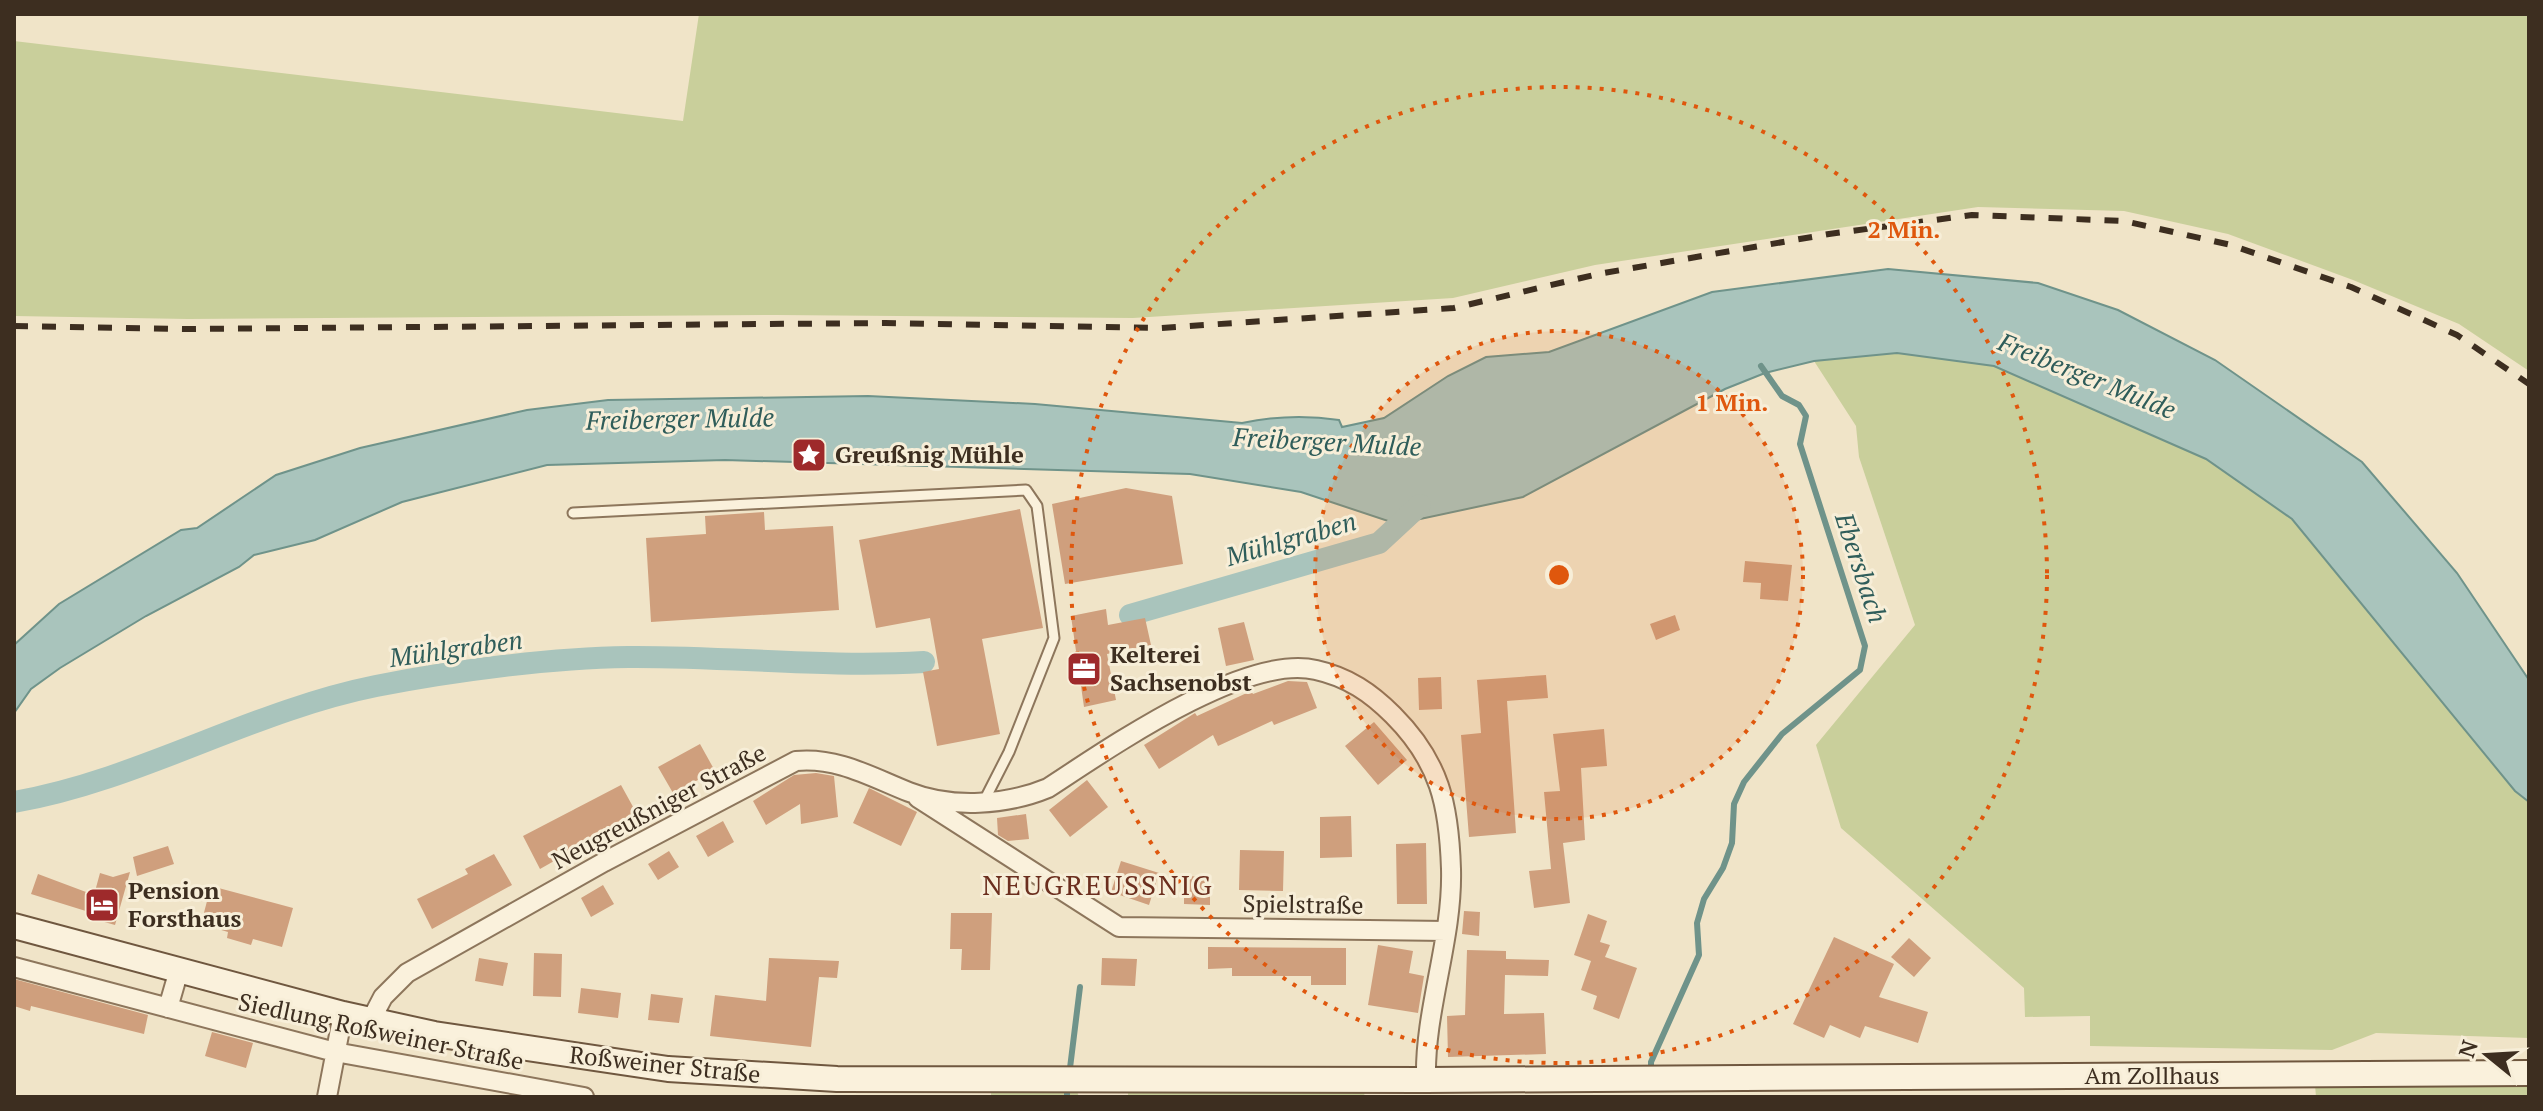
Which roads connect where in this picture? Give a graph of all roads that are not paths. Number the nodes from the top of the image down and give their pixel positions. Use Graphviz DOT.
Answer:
graph roads {
  1 [pos="573,513"];
  2 [pos="912,793"];
  3 [pos="984,801"];
  4 [pos="14,926"];
  5 [pos="1446,931"];
  6 [pos="14,967"];
  7 [pos="179,970"];
  8 [pos="168,1008"];
  9 [pos="343,1014"];
  10 [pos="371,1020"];
  11 [pos="335,1052"];
  12 [pos="2529,1073"];
  13 [pos="1439,1086"];
  14 [pos="836,1088"];
  15 [pos="327,1097"];
  16 [pos="584,1097"];
  1 -- 3 [label="lane"];
  2 -- 3 [label="street, Neugreußniger Straße"];
  2 -- 5 [label="street, Spielstraße"];
  2 -- 10 [label="street, Neugreußniger Straße"];
  3 -- 5 [label="street, Neugreußniger Straße"];
  4 -- 7 [label="main road, Roßweiner Straße"];
  5 -- 13 [label="street, Neugreußniger Straße"];
  6 -- 8 [label="street, Siedlung Roßweiner Straße"];
  7 -- 8 [label="street"];
  7 -- 9 [label="main road, Roßweiner Straße"];
  8 -- 11 [label="street, Siedlung Roßweiner Straße"];
  9 -- 10 [label="main road, Roßweiner Straße"];
  9 -- 11 [label="street"];
  10 -- 14 [label="main road, Roßweiner Straße"];
  11 -- 15 [label="street"];
  11 -- 16 [label="street, Siedlung Roßweiner Straße"];
  12 -- 13 [label="main road, Am Zollhaus"];
  13 -- 14 [label="main road, Roßweiner Straße"];
}
